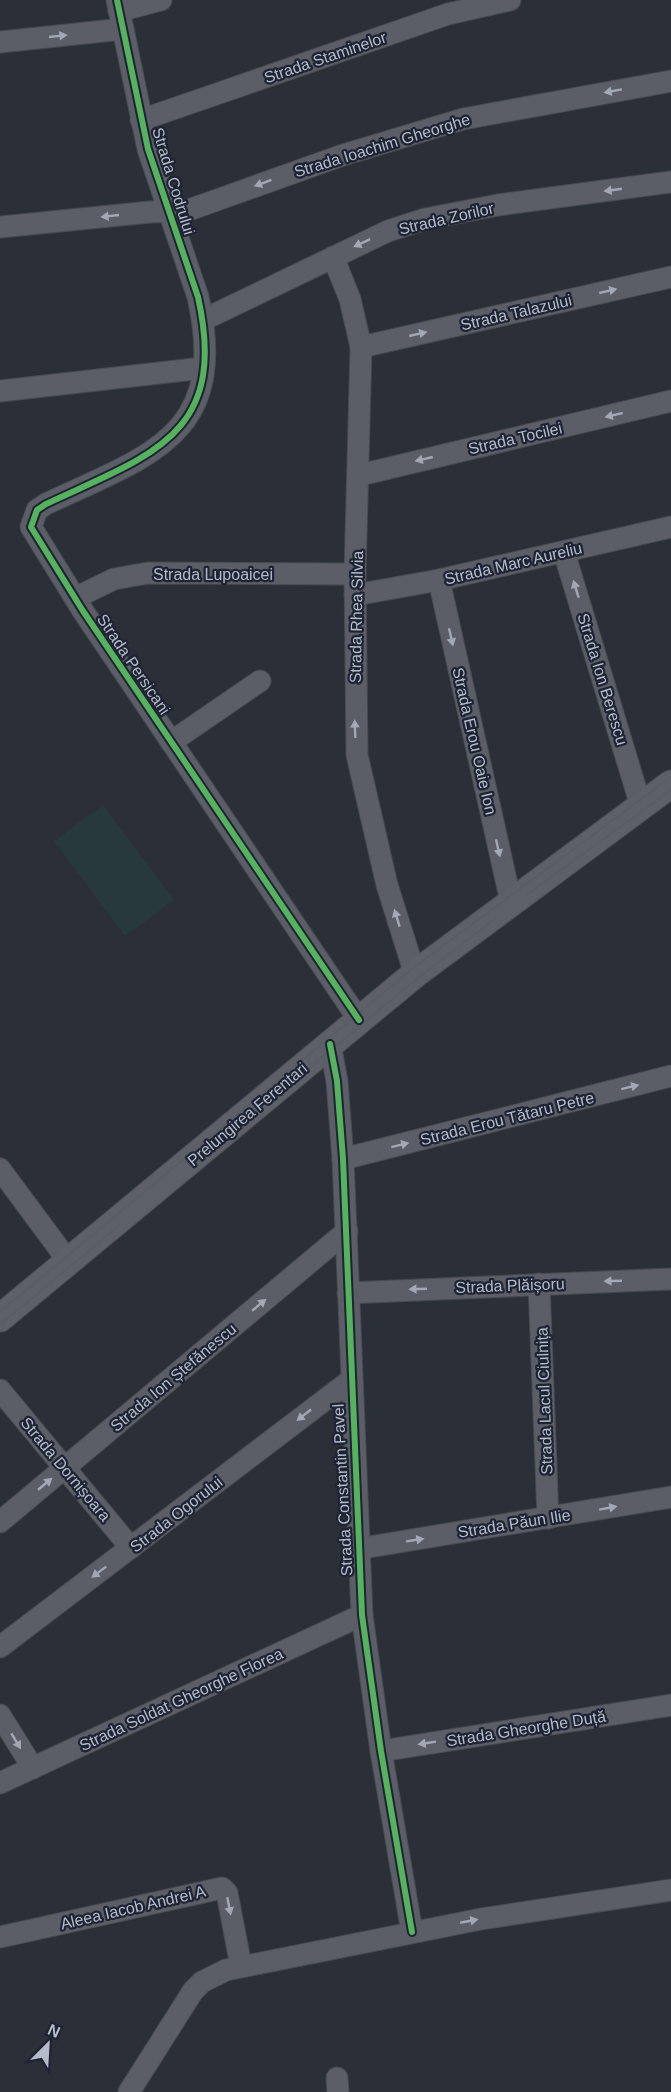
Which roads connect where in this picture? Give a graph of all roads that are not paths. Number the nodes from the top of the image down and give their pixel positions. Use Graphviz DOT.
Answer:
graph roads {
  1 [pos="161,0"];
  2 [pos="510,0"];
  3 [pos="446,7"];
  4 [pos="120,13"];
  5 [pos="0,42"];
  6 [pos="671,81"];
  7 [pos="141,120"];
  8 [pos="671,182"];
  9 [pos="168,212"];
  10 [pos="0,227"];
  11 [pos="333,257"];
  12 [pos="671,277"];
  13 [pos="203,320"];
  14 [pos="361,347"];
  15 [pos="203,368"];
  16 [pos="0,391"];
  17 [pos="671,401"];
  18 [pos="360,475"];
  19 [pos="671,527"];
  20 [pos="564,552"];
  21 [pos="355,574"];
  22 [pos="438,580"];
  23 [pos="355,595"];
  24 [pos="75,598"];
  25 [pos="260,681"];
  26 [pos="171,742"];
  27 [pos="671,784"];
  28 [pos="641,806"];
  29 [pos="511,902"];
  30 [pos="415,974"];
  31 [pos="359,1020"];
  32 [pos="330,1044"];
  33 [pos="671,1076"];
  34 [pos="343,1159"];
  35 [pos="0,1169"];
  36 [pos="346,1231"];
  37 [pos="69,1262"];
  38 [pos="671,1279"];
  39 [pos="539,1284"];
  40 [pos="348,1293"];
  41 [pos="0,1318"];
  42 [pos="351,1380"];
  43 [pos="0,1390"];
  44 [pos="64,1467"];
  45 [pos="671,1497"];
  46 [pos="548,1518"];
  47 [pos="0,1522"];
  48 [pos="131,1548"];
  49 [pos="357,1549"];
  50 [pos="362,1615"];
  51 [pos="0,1647"];
  52 [pos="671,1705"];
  53 [pos="0,1714"];
  54 [pos="381,1751"];
  55 [pos="33,1767"];
  56 [pos="0,1783"];
  57 [pos="671,1890"];
  58 [pos="412,1932"];
  59 [pos="0,1937"];
  60 [pos="241,1966"];
  61 [pos="129,2092"];
  1 -- 4 [label="street"];
  2 -- 3 [label="street, Strada Staminelor"];
  3 -- 7 [label="street, Strada Staminelor"];
  5 -- 4 [label="street, one-way"];
  4 -- 7 [label="street, Strada Codrului"];
  6 -- 9 [label="street, Strada Ioachim Gheorghe, one-way"];
  7 -- 9 [label="street, Strada Codrului"];
  8 -- 11 [label="street, Strada Zorilor, one-way"];
  9 -- 10 [label="street, Strada Ioachim Gheorghe, one-way"];
  9 -- 13 [label="street, Strada Codrului"];
  11 -- 13 [label="street, Strada Zorilor"];
  11 -- 14 [label="street, Strada Rhea Silvia"];
  14 -- 12 [label="street, Strada Talazului, one-way"];
  13 -- 15 [label="street, Strada Codrului"];
  14 -- 18 [label="street, Strada Rhea Silvia"];
  15 -- 16 [label="street"];
  15 -- 24 [label="street, Strada Persicani"];
  17 -- 18 [label="street, Strada Tocilei, one-way"];
  18 -- 21 [label="street, Strada Rhea Silvia"];
  19 -- 20 [label="street, Strada Marc Aureliu"];
  20 -- 22 [label="street, Strada Marc Aureliu"];
  28 -- 20 [label="street, Strada Ion Berescu, one-way"];
  21 -- 23 [label="street, Strada Rhea Silvia"];
  21 -- 24 [label="street, Strada Lupoaicei"];
  22 -- 23 [label="street, Strada Marc Aureliu"];
  22 -- 29 [label="street, Strada Erou Oaie Ion, one-way"];
  30 -- 23 [label="street, Strada Rhea Silvia, one-way"];
  24 -- 26 [label="street, Strada Persicani"];
  25 -- 26 [label="street"];
  26 -- 31 [label="street, Strada Persicani"];
  27 -- 28 [label="main road, Prelungirea Ferentari"];
  28 -- 29 [label="main road, Prelungirea Ferentari"];
  29 -- 30 [label="main road, Prelungirea Ferentari"];
  30 -- 31 [label="main road, Prelungirea Ferentari"];
  31 -- 32 [label="main road, Prelungirea Ferentari"];
  32 -- 34 [label="street, Strada Constantin Pavel"];
  32 -- 37 [label="main road, Prelungirea Ferentari"];
  34 -- 33 [label="street, Strada Erou Tătaru Petre, one-way"];
  34 -- 36 [label="street, Strada Constantin Pavel"];
  35 -- 37 [label="street"];
  36 -- 40 [label="street, Strada Constantin Pavel"];
  44 -- 36 [label="street, Strada Ion Ștefănescu, one-way"];
  37 -- 41 [label="main road, Prelungirea Ferentari"];
  38 -- 39 [label="street, Strada Plăișoru, one-way"];
  39 -- 40 [label="street, Strada Plăișoru, one-way"];
  39 -- 46 [label="street, Strada Lacul Ciulnița"];
  40 -- 42 [label="street, Strada Constantin Pavel"];
  42 -- 48 [label="street, Strada Ogorului, one-way"];
  42 -- 49 [label="street, Strada Constantin Pavel"];
  43 -- 44 [label="street, Strada Dornișoara"];
  47 -- 44 [label="street, Strada Ion Ștefănescu, one-way"];
  44 -- 48 [label="street, Strada Dornișoara"];
  46 -- 45 [label="street, Strada Păun Ilie, one-way"];
  49 -- 46 [label="street, Strada Păun Ilie, one-way"];
  48 -- 51 [label="street, Strada Ogorului, one-way"];
  49 -- 50 [label="street, Strada Constantin Pavel"];
  50 -- 54 [label="street, Strada Constantin Pavel"];
  50 -- 55 [label="street, Strada Soldat Gheorghe Florea"];
  52 -- 54 [label="street, Strada Gheorghe Duță, one-way"];
  53 -- 55 [label="street, one-way"];
  54 -- 58 [label="street, Strada Constantin Pavel"];
  55 -- 56 [label="street, Strada Soldat Gheorghe Florea"];
  58 -- 57 [label="street, one-way"];
  58 -- 60 [label="street"];
  59 -- 60 [label="street, Aleea Iacob Andrei A, one-way"];
  60 -- 61 [label="street"];
}
